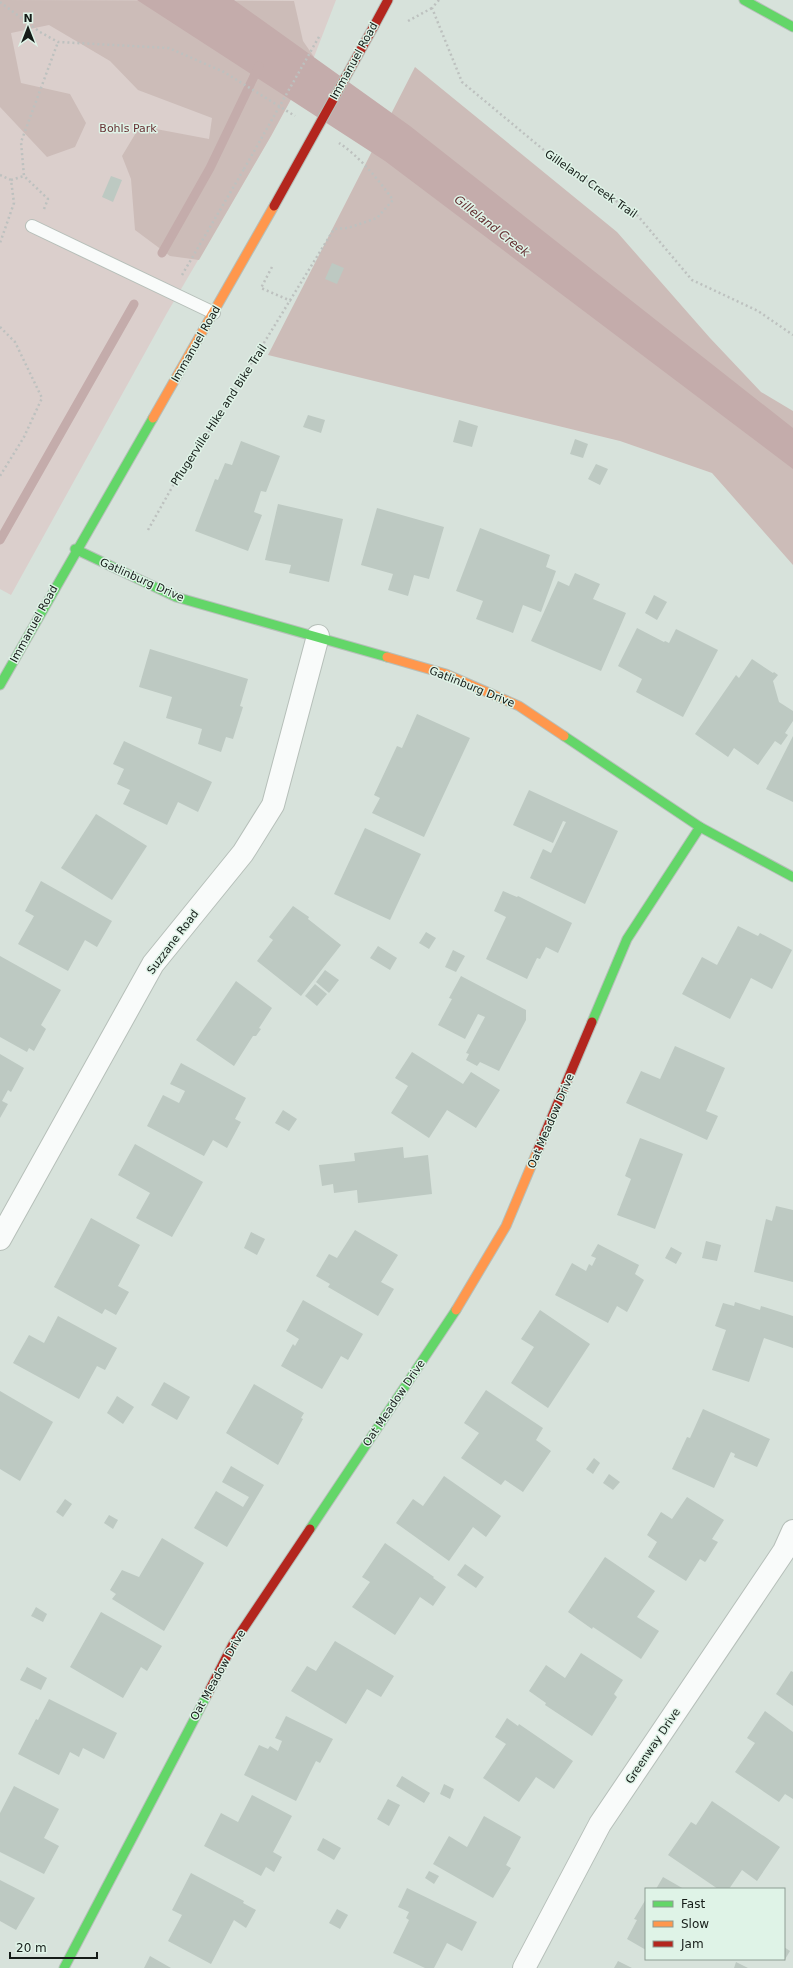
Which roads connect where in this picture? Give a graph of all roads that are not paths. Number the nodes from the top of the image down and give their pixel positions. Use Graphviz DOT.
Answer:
graph roads {
  1 [pos="388,0"];
  2 [pos="744,0"];
  3 [pos="793,27"];
  4 [pos="34,227"];
  5 [pos="214,313"];
  6 [pos="76,549"];
  7 [pos="318,636"];
  8 [pos="0,685"];
  9 [pos="700,827"];
  10 [pos="793,877"];
  11 [pos="0,1239"];
  12 [pos="793,1531"];
  13 [pos="64,1968"];
  14 [pos="524,1968"];
  1 -- 5 [label="street, Immanuel Road, bridge"];
  2 -- 3 [label="street"];
  4 -- 5 [label="lane"];
  5 -- 6 [label="street, Immanuel Road"];
  6 -- 7 [label="street, Gatlinburg Drive"];
  6 -- 8 [label="street, Immanuel Road"];
  7 -- 9 [label="street, Gatlinburg Drive"];
  7 -- 11 [label="street, Suzzane Road"];
  9 -- 10 [label="street, Gatlinburg Drive"];
  9 -- 13 [label="street, Oat Meadow Drive"];
  12 -- 14 [label="street, Greenway Drive"];
}
